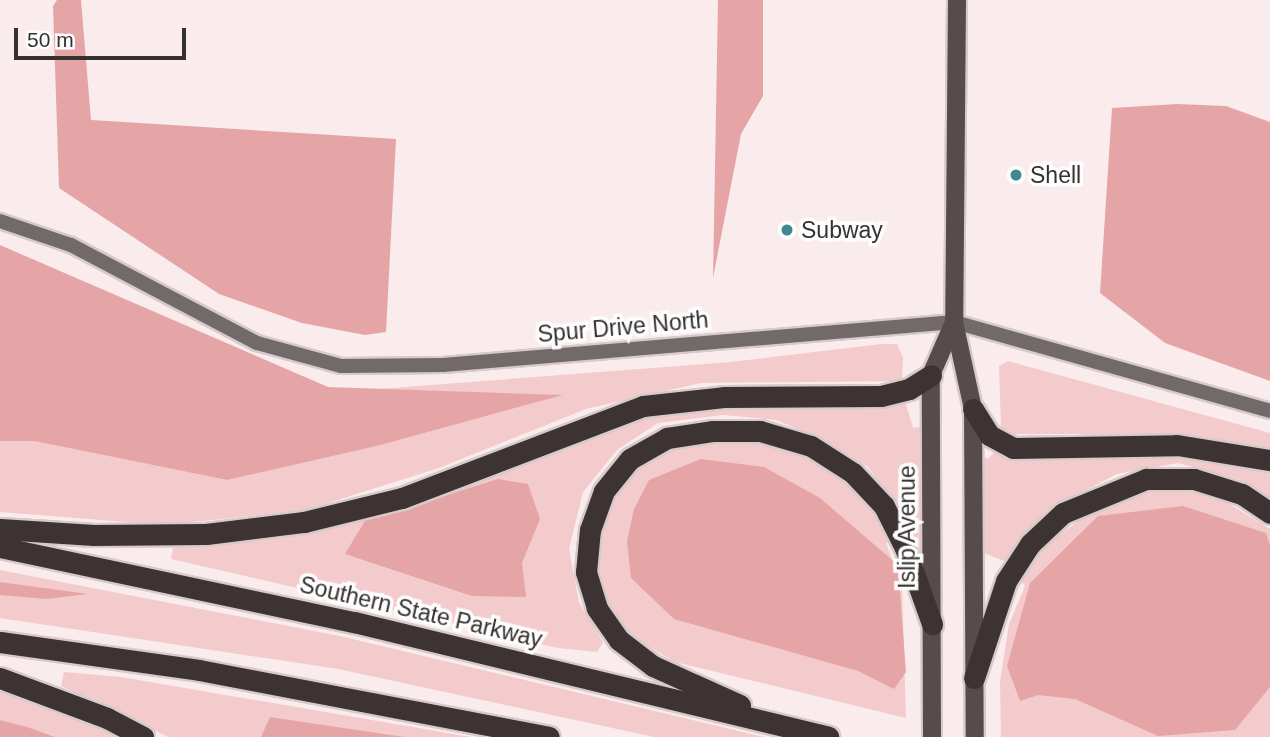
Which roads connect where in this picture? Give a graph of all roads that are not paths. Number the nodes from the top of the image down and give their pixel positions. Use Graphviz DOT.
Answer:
graph roads {
  1 [pos="957,0"];
  2 [pos="0,221"];
  3 [pos="954,322"];
  4 [pos="931,374"];
  5 [pos="973,409"];
  6 [pos="1270,411"];
  7 [pos="1270,460"];
  8 [pos="1270,513"];
  9 [pos="0,529"];
  10 [pos="0,548"];
  11 [pos="932,624"];
  12 [pos="0,642"];
  13 [pos="0,678"];
  14 [pos="974,678"];
  15 [pos="786,727"];
  16 [pos="143,737"];
  17 [pos="549,737"];
  18 [pos="828,737"];
  19 [pos="932,737"];
  20 [pos="975,737"];
  1 -- 3 [label="main road, Islip Avenue"];
  2 -- 3 [label="street, Spur Drive North"];
  3 -- 4 [label="main road, Islip Avenue"];
  3 -- 5 [label="main road, Islip Avenue"];
  3 -- 6 [label="street, Spur Drive North"];
  4 -- 9 [label="highway"];
  4 -- 11 [label="main road, Islip Avenue"];
  5 -- 7 [label="highway"];
  5 -- 14 [label="main road, Islip Avenue"];
  8 -- 14 [label="highway"];
  10 -- 15 [label="highway, Southern State Parkway"];
  11 -- 15 [label="highway"];
  11 -- 19 [label="main road, Islip Avenue"];
  12 -- 17 [label="highway"];
  13 -- 16 [label="highway"];
  14 -- 20 [label="main road, Islip Avenue"];
  15 -- 18 [label="highway, Southern State Parkway"];
}
